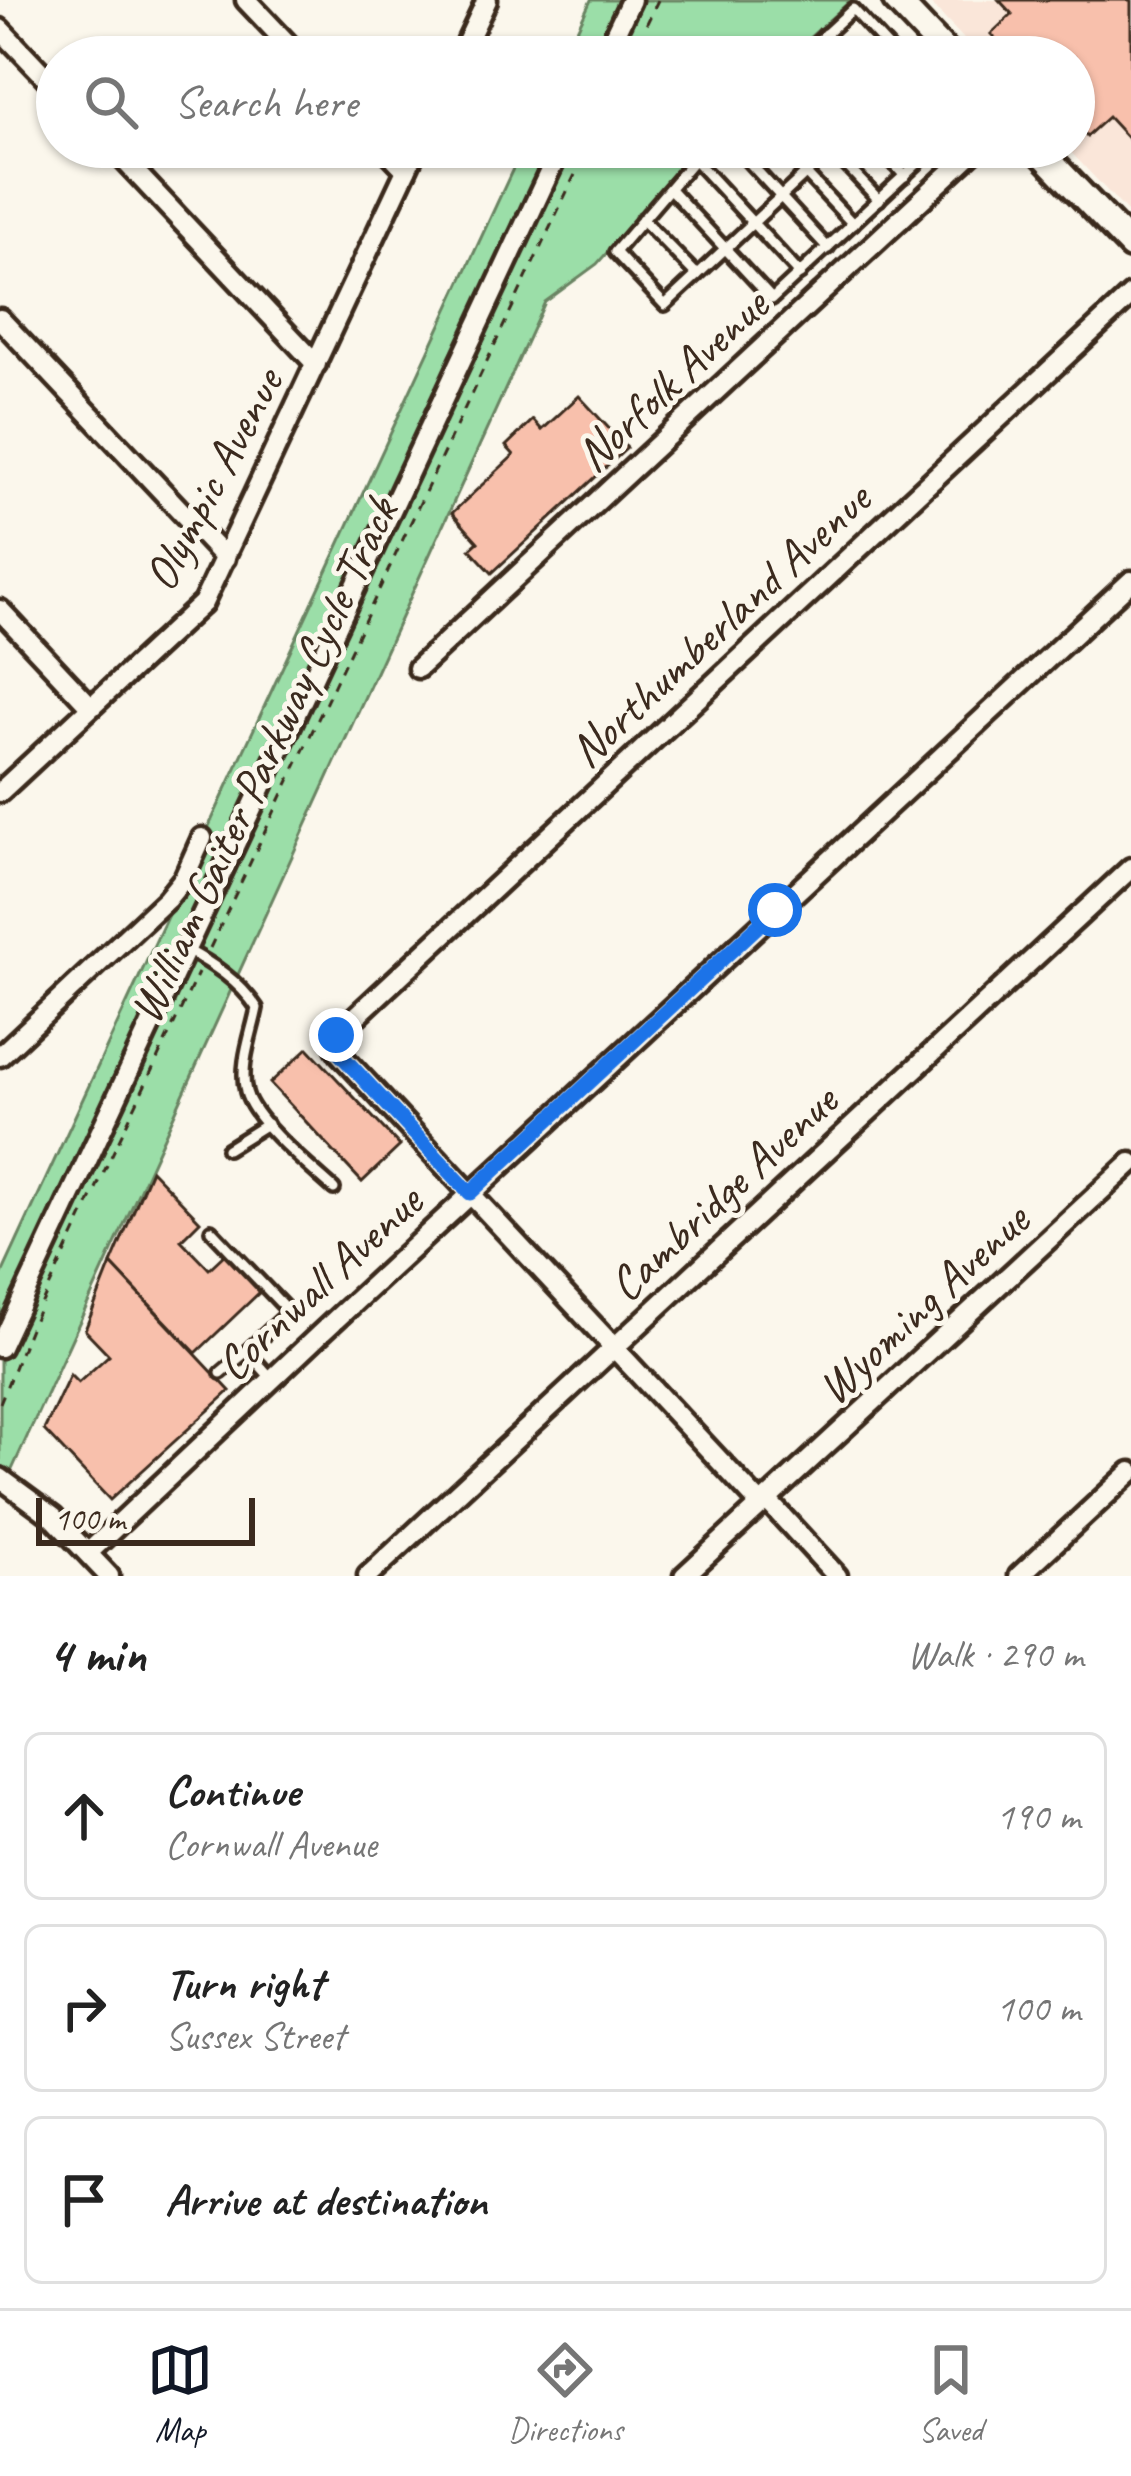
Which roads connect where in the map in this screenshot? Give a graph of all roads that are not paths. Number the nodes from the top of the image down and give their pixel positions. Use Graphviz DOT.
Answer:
graph roads {
  1 [pos="246,0"];
  2 [pos="487,0"];
  3 [pos="631,0"];
  4 [pos="896,0"];
  5 [pos="0,29"];
  6 [pos="825,34"];
  7 [pos="280,36"];
  8 [pos="470,36"];
  9 [pos="614,36"];
  10 [pos="878,36"];
  11 [pos="930,36"];
  12 [pos="36,67"];
  13 [pos="132,168"];
  14 [pos="551,168"];
  15 [pos="686,168"];
  16 [pos="702,168"];
  17 [pos="754,168"];
  18 [pos="800,168"];
  19 [pos="811,168"];
  20 [pos="849,168"];
  21 [pos="898,168"];
  22 [pos="913,168"];
  23 [pos="940,168"];
  24 [pos="956,168"];
  25 [pos="1056,168"];
  26 [pos="406,170"];
  27 [pos="805,174"];
  28 [pos="905,176"];
  29 [pos="945,178"];
  30 [pos="670,189"];
  31 [pos="780,197"];
  32 [pos="878,200"];
  33 [pos="642,218"];
  34 [pos="753,223"];
  35 [pos="853,224"];
  36 [pos="1131,246"];
  37 [pos="828,248"];
  38 [pos="725,249"];
  39 [pos="800,274"];
  40 [pos="697,275"];
  41 [pos="785,286"];
  42 [pos="1131,295"];
  43 [pos="805,308"];
  44 [pos="0,319"];
  45 [pos="316,364"];
  46 [pos="225,558"];
  47 [pos="1131,581"];
  48 [pos="0,610"];
  49 [pos="418,668"];
  50 [pos="91,707"];
  51 [pos="0,792"];
  52 [pos="202,838"];
  53 [pos="1131,868"];
  54 [pos="185,949"];
  55 [pos="0,1056"];
  56 [pos="267,1124"];
  57 [pos="227,1149"];
  58 [pos="1131,1163"];
  59 [pos="334,1189"];
  60 [pos="470,1193"];
  61 [pos="211,1230"];
  62 [pos="614,1347"];
  63 [pos="0,1348"];
  64 [pos="247,1351"];
  65 [pos="221,1373"];
  66 [pos="272,1378"];
  67 [pos="1131,1472"];
  68 [pos="0,1478"];
  69 [pos="764,1503"];
  70 [pos="88,1553"];
  71 [pos="109,1576"];
  72 [pos="368,1576"];
  73 [pos="684,1576"];
  74 [pos="837,1576"];
  75 [pos="1018,1576"];
  1 -- 7 [label="street"];
  2 -- 8 [label="street"];
  3 -- 9 [label="street"];
  4 -- 11 [label="street"];
  5 -- 12 [label="street"];
  6 -- 10 [label="lane"];
  13 -- 45 [label="street"];
  14 -- 54 [label="street"];
  15 -- 30 [label="lane"];
  16 -- 34 [label="lane"];
  17 -- 31 [label="lane"];
  18 -- 27 [label="lane"];
  19 -- 27 [label="lane"];
  20 -- 32 [label="lane"];
  21 -- 28 [label="lane"];
  22 -- 28 [label="lane"];
  23 -- 29 [label="lane"];
  24 -- 29 [label="street, Norfolk Avenue"];
  25 -- 36 [label="street"];
  26 -- 45 [label="street, Olympic Avenue"];
  27 -- 31 [label="lane"];
  27 -- 35 [label="lane"];
  28 -- 32 [label="lane"];
  29 -- 43 [label="street, Norfolk Avenue"];
  30 -- 33 [label="lane"];
  30 -- 38 [label="lane"];
  31 -- 34 [label="lane"];
  31 -- 37 [label="lane"];
  32 -- 35 [label="lane"];
  33 -- 40 [label="lane"];
  33 -- 40 [label="lane"];
  34 -- 38 [label="lane"];
  34 -- 39 [label="lane"];
  35 -- 37 [label="lane"];
  37 -- 39 [label="lane"];
  38 -- 40 [label="lane"];
  38 -- 41 [label="lane"];
  39 -- 41 [label="lane"];
  41 -- 43 [label="lane"];
  42 -- 60 [label="street, Northumberland Avenue"];
  43 -- 49 [label="street, Norfolk Avenue"];
  44 -- 46 [label="street"];
  45 -- 46 [label="street, Olympic Avenue"];
  46 -- 50 [label="street, Olympic Avenue"];
  47 -- 60 [label="street, Cornwall Avenue"];
  48 -- 50 [label="street"];
  50 -- 51 [label="street, Olympic Avenue"];
  52 -- 55 [label="street"];
  53 -- 62 [label="street, Cambridge Avenue"];
  54 -- 56 [label="lane"];
  54 -- 63 [label="street"];
  56 -- 57 [label="lane"];
  56 -- 59 [label="lane"];
  58 -- 69 [label="street, Wyoming Avenue"];
  60 -- 62 [label="street"];
  60 -- 66 [label="street, Cornwall Avenue"];
  61 -- 64 [label="lane"];
  62 -- 69 [label="street"];
  62 -- 72 [label="street, Cambridge Avenue"];
  64 -- 65 [label="lane"];
  64 -- 66 [label="lane"];
  66 -- 70 [label="street, Cornwall Avenue"];
  67 -- 75 [label="street"];
  68 -- 70 [label="street"];
  69 -- 73 [label="street, Wyoming Avenue"];
  69 -- 74 [label="street"];
  70 -- 71 [label="street"];
}
